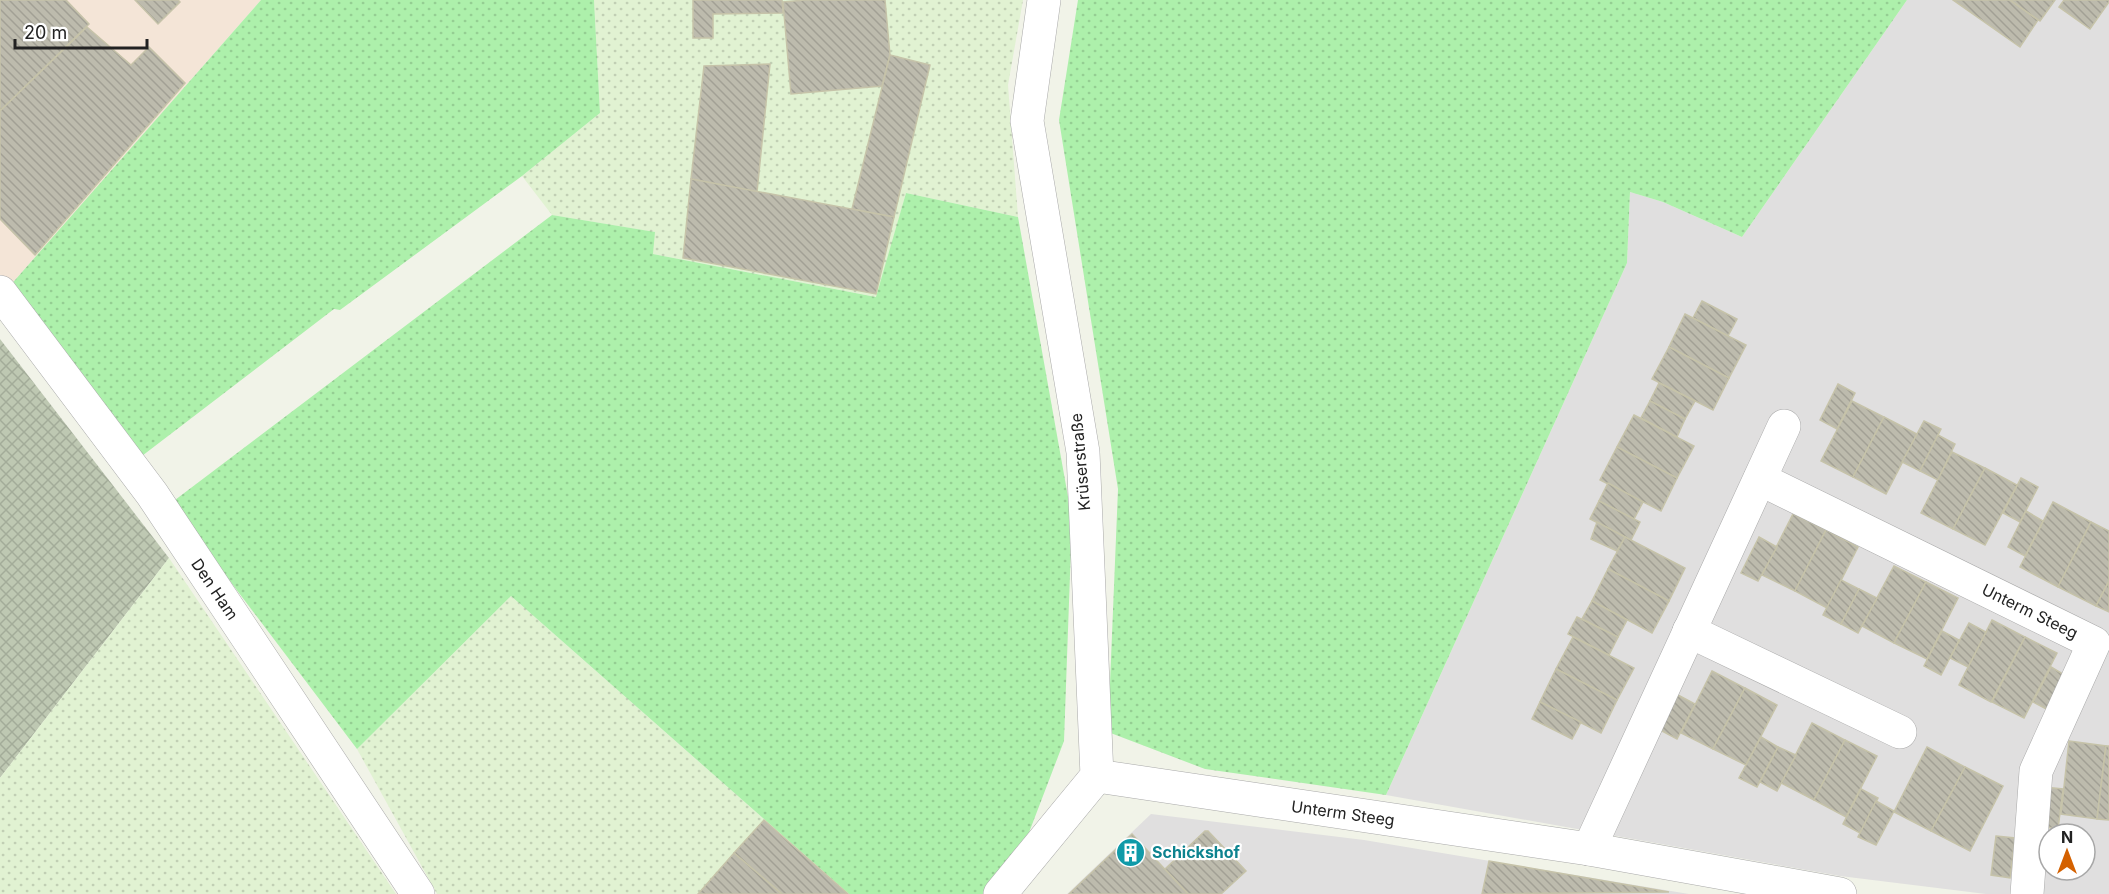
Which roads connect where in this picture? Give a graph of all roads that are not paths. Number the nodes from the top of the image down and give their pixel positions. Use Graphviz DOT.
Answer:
graph roads {
  1 [pos="1044,0"];
  2 [pos="0,292"];
  3 [pos="1784,426"];
  4 [pos="1760,479"];
  5 [pos="1689,631"];
  6 [pos="1900,732"];
  7 [pos="1096,776"];
  8 [pos="1589,849"];
  9 [pos="418,894"];
  10 [pos="1000,894"];
  11 [pos="1840,894"];
  12 [pos="2027,894"];
  1 -- 7 [label="street, Krüserstraße"];
  2 -- 9 [label="street, Den Ham"];
  3 -- 4 [label="street"];
  4 -- 5 [label="street"];
  4 -- 12 [label="street, Unterm Steeg"];
  5 -- 6 [label="street"];
  5 -- 8 [label="street"];
  7 -- 8 [label="street, Unterm Steeg"];
  7 -- 10 [label="street"];
  8 -- 11 [label="street, Unterm Steeg"];
}
